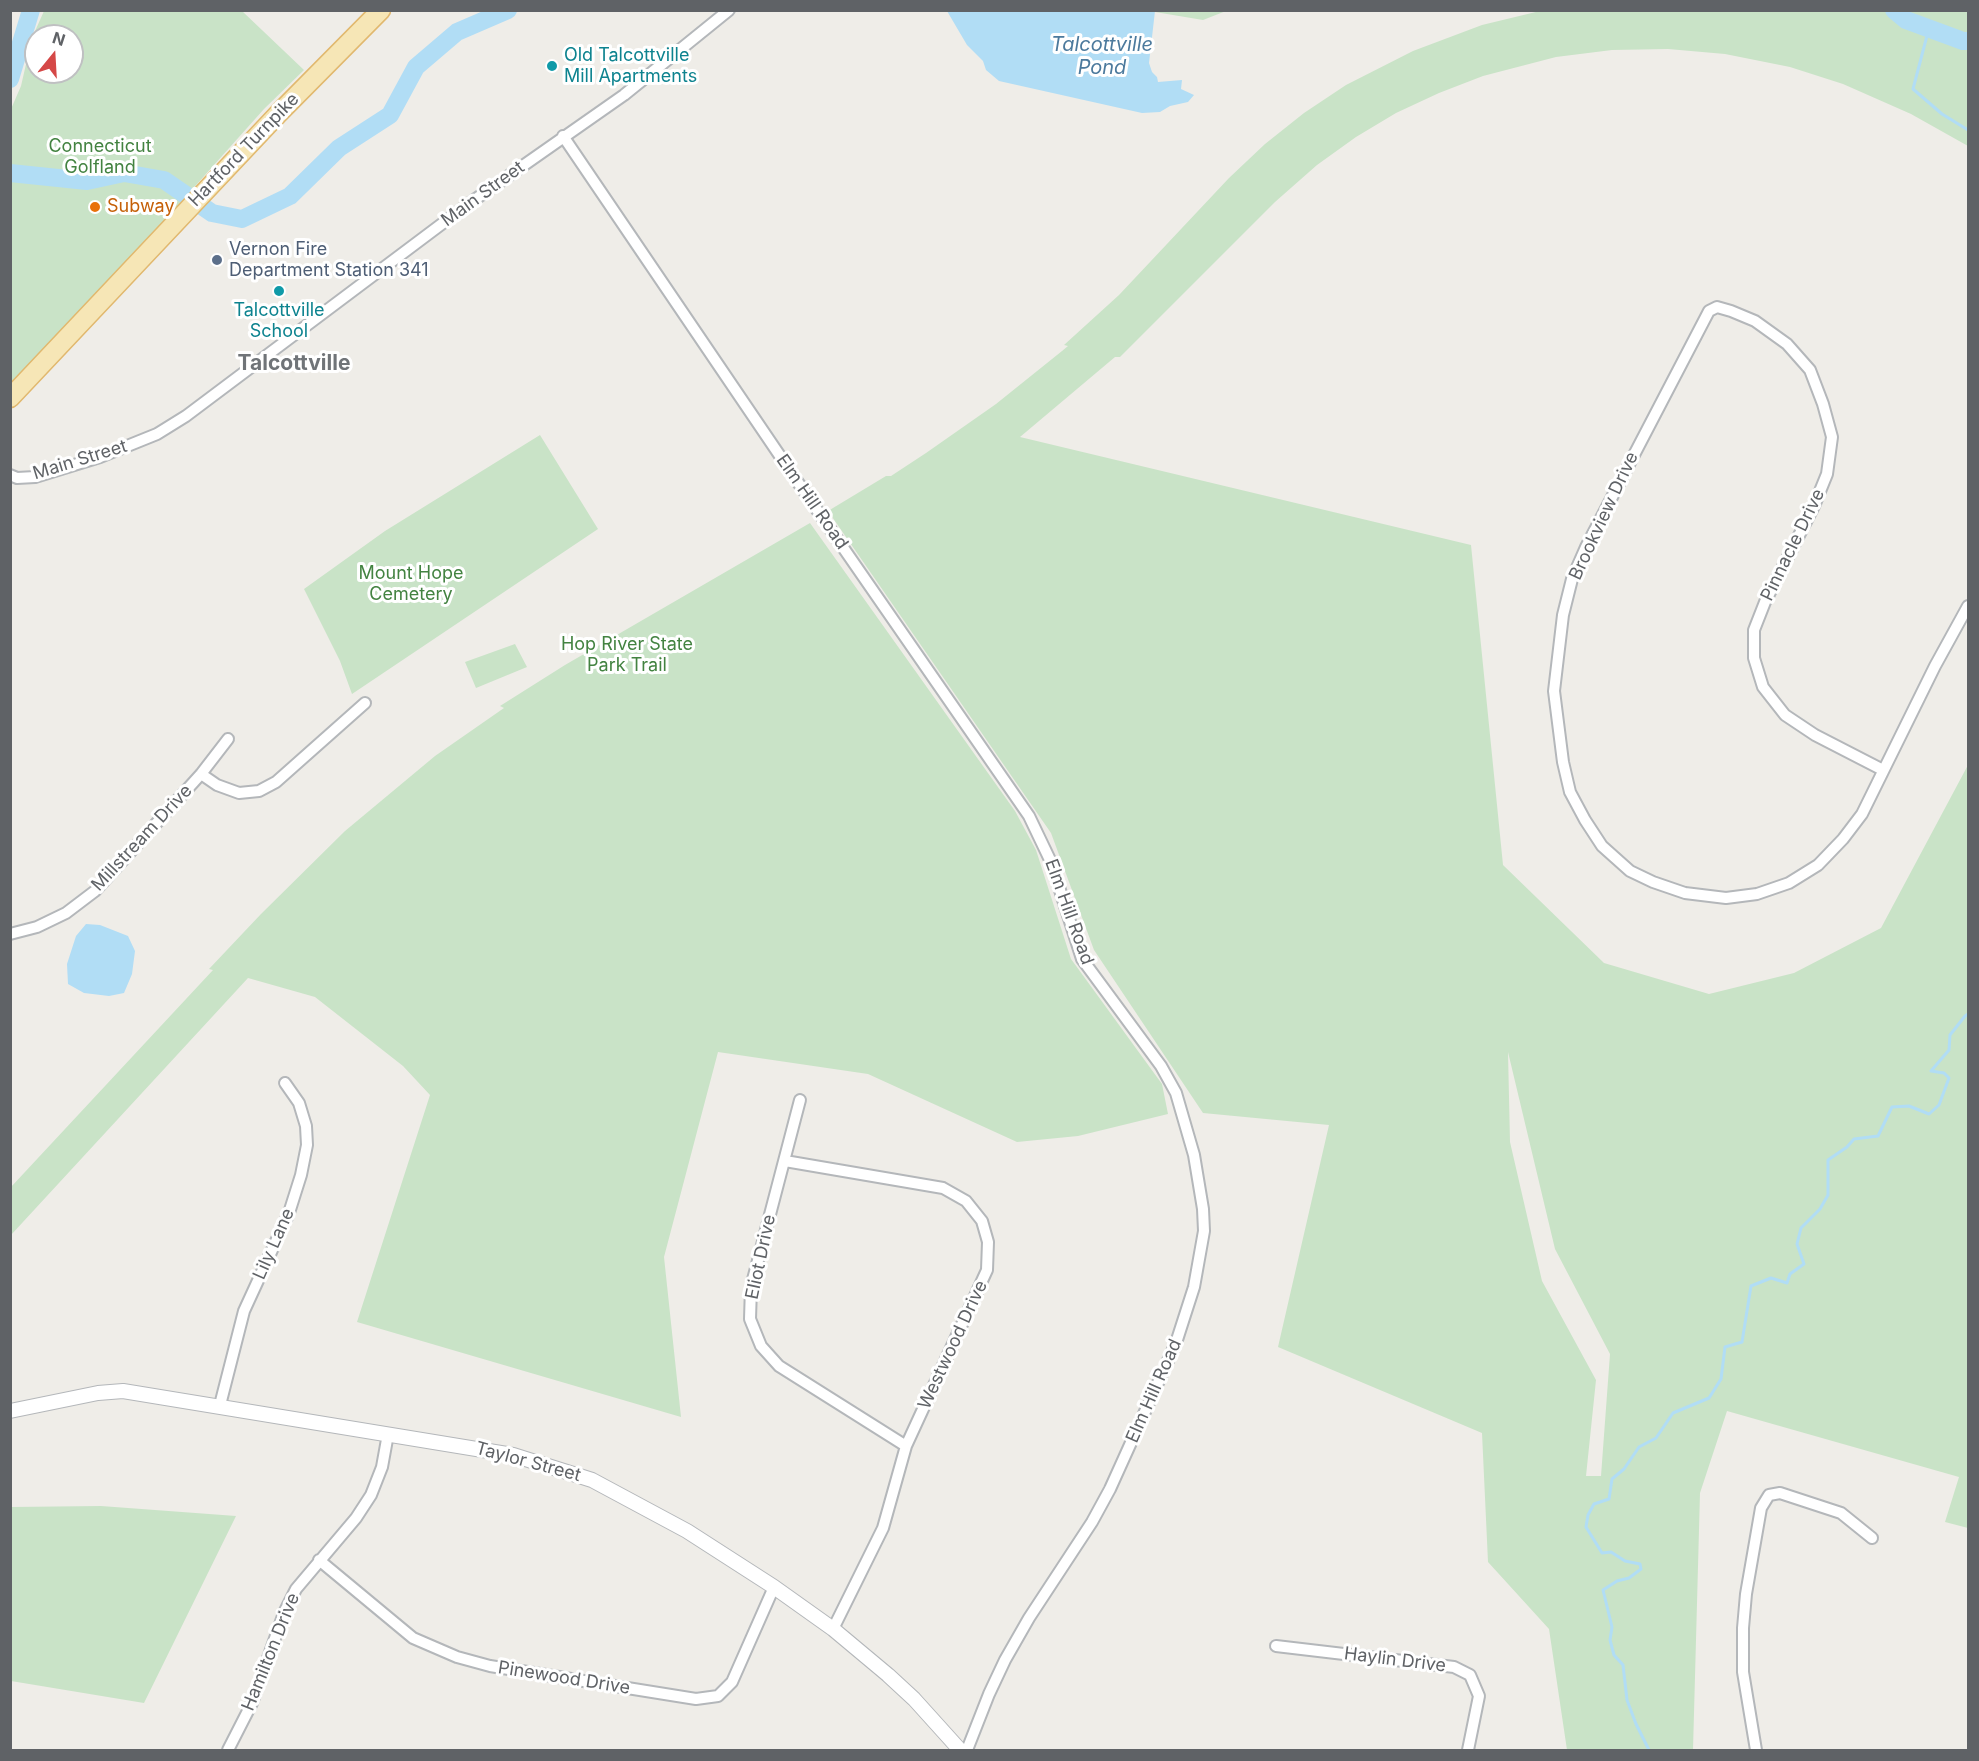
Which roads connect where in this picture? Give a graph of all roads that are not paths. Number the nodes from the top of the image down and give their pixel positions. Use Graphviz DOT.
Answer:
graph roads {
  1 [pos="381,10"];
  2 [pos="729,10"];
  3 [pos="563,136"];
  4 [pos="1717,307"];
  5 [pos="10,398"];
  6 [pos="10,475"];
  7 [pos="1968,606"];
  8 [pos="365,703"];
  9 [pos="228,739"];
  10 [pos="1883,770"];
  11 [pos="201,774"];
  12 [pos="10,934"];
  13 [pos="285,1083"];
  14 [pos="800,1100"];
  15 [pos="785,1161"];
  16 [pos="220,1406"];
  17 [pos="10,1411"];
  18 [pos="388,1434"];
  19 [pos="906,1446"];
  20 [pos="1872,1538"];
  21 [pos="319,1560"];
  22 [pos="774,1587"];
  23 [pos="833,1629"];
  24 [pos="1276,1646"];
  25 [pos="228,1750"];
  26 [pos="960,1750"];
  27 [pos="967,1750"];
  28 [pos="1468,1750"];
  29 [pos="1756,1750"];
  1 -- 5 [label="main road, Hartford Turnpike"];
  2 -- 3 [label="street, Main Street"];
  3 -- 6 [label="street, Main Street"];
  3 -- 27 [label="street, Elm Hill Road"];
  4 -- 10 [label="street, Pinnacle Drive"];
  4 -- 10 [label="street, Brookview Drive"];
  7 -- 10 [label="street, Brookview Drive"];
  8 -- 11 [label="street"];
  9 -- 11 [label="street, Millstream Drive"];
  11 -- 12 [label="street, Millstream Drive"];
  13 -- 16 [label="street, Lily Lane"];
  14 -- 15 [label="street, Eliot Drive"];
  15 -- 19 [label="street, Eliot Drive"];
  15 -- 19 [label="street, Westwood Drive"];
  16 -- 17 [label="street, Taylor Street"];
  16 -- 18 [label="street, Taylor Street"];
  18 -- 21 [label="street, Hamilton Drive"];
  18 -- 22 [label="street, Taylor Street"];
  19 -- 23 [label="street, Westwood Drive"];
  20 -- 29 [label="street"];
  21 -- 22 [label="street, Pinewood Drive"];
  21 -- 25 [label="street, Hamilton Drive"];
  22 -- 23 [label="street, Taylor Street"];
  23 -- 26 [label="street, Taylor Street"];
  24 -- 28 [label="street, Haylin Drive"];
}
